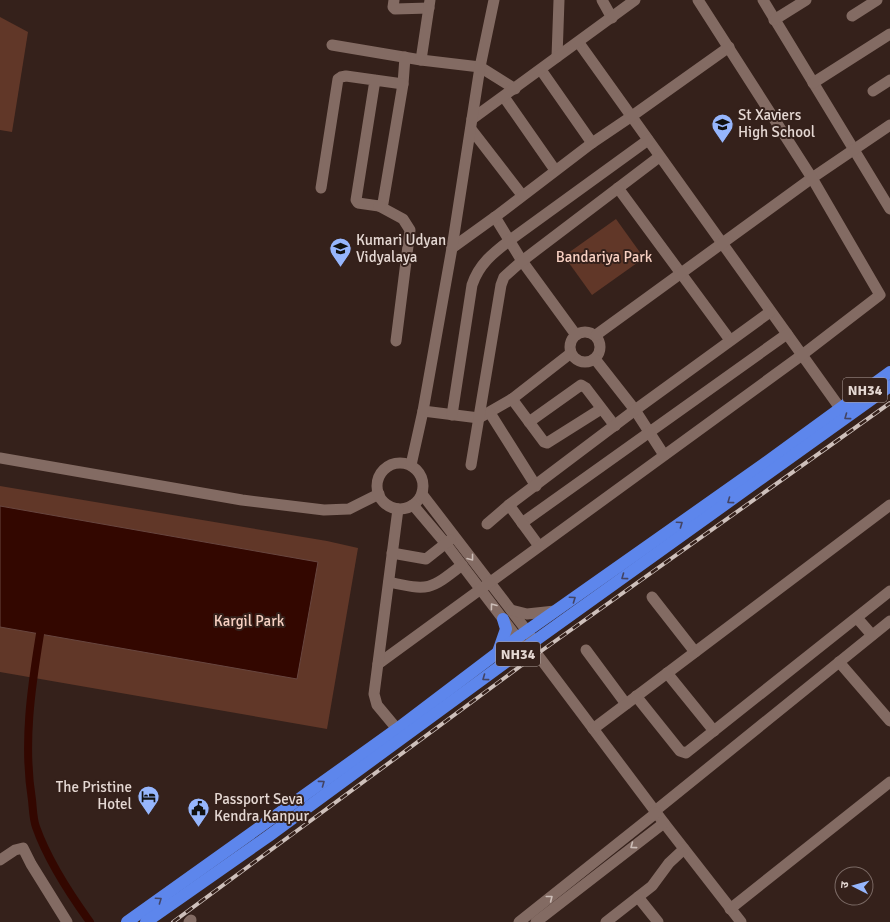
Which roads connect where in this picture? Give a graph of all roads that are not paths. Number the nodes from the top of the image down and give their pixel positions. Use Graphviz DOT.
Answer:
graph roads {
  1 [pos="394,0"];
  2 [pos="494,0"];
  3 [pos="559,0"];
  4 [pos="602,0"];
  5 [pos="636,0"];
  6 [pos="698,0"];
  7 [pos="763,0"];
  8 [pos="806,0"];
  9 [pos="877,0"];
  10 [pos="429,4"];
  11 [pos="852,16"];
  12 [pos="612,18"];
  13 [pos="774,20"];
  14 [pos="890,34"];
  15 [pos="579,43"];
  16 [pos="332,45"];
  17 [pos="729,47"];
  18 [pos="405,57"];
  19 [pos="557,57"];
  20 [pos="421,60"];
  21 [pos="480,67"];
  22 [pos="541,70"];
  23 [pos="375,80"];
  24 [pos="890,80"];
  25 [pos="813,83"];
  26 [pos="403,84"];
  27 [pos="515,89"];
  28 [pos="873,91"];
  29 [pos="504,97"];
  30 [pos="632,116"];
  31 [pos="472,124"];
  32 [pos="890,125"];
  33 [pos="648,140"];
  34 [pos="592,143"];
  35 [pos="853,149"];
  36 [pos="659,157"];
  37 [pos="556,170"];
  38 [pos="812,178"];
  39 [pos="320,188"];
  40 [pos="618,188"];
  41 [pos="522,195"];
  42 [pos="379,206"];
  43 [pos="890,209"];
  44 [pos="496,218"];
  45 [pos="510,240"];
  46 [pos="723,242"];
  47 [pos="452,248"];
  48 [pos="522,261"];
  49 [pos="680,274"];
  50 [pos="770,312"];
  51 [pos="787,334"];
  52 [pos="576,335"];
  53 [pos="596,335"];
  54 [pos="730,340"];
  55 [pos="396,342"];
  56 [pos="571,354"];
  57 [pos="802,355"];
  58 [pos="596,359"];
  59 [pos="890,372"];
  60 [pos="890,386"];
  61 [pos="512,399"];
  62 [pos="840,408"];
  63 [pos="601,409"];
  64 [pos="635,410"];
  65 [pos="423,411"];
  66 [pos="490,413"];
  67 [pos="452,415"];
  68 [pos="479,418"];
  69 [pos="529,422"];
  70 [pos="615,426"];
  71 [pos="649,432"];
  72 [pos="664,455"];
  73 [pos="0,458"];
  74 [pos="411,465"];
  75 [pos="471,465"];
  76 [pos="750,481"];
  77 [pos="536,486"];
  78 [pos="379,494"];
  79 [pos="422,494"];
  80 [pos="414,505"];
  81 [pos="509,505"];
  82 [pos="890,505"];
  83 [pos="398,509"];
  84 [pos="522,523"];
  85 [pos="487,524"];
  86 [pos="450,540"];
  87 [pos="539,546"];
  88 [pos="392,553"];
  89 [pos="462,565"];
  90 [pos="389,582"];
  91 [pos="490,583"];
  92 [pos="481,590"];
  93 [pos="890,591"];
  94 [pos="652,597"];
  95 [pos="556,611"];
  96 [pos="507,614"];
  97 [pos="857,618"];
  98 [pos="890,621"];
  99 [pos="522,635"];
  100 [pos="872,635"];
  101 [pos="529,645"];
  102 [pos="586,650"];
  103 [pos="695,652"];
  104 [pos="498,653"];
  105 [pos="839,662"];
  106 [pos="378,664"];
  107 [pos="667,673"];
  108 [pos="636,696"];
  109 [pos="626,704"];
  110 [pos="430,712"];
  111 [pos="890,721"];
  112 [pos="397,729"];
  113 [pos="593,729"];
  114 [pos="714,732"];
  115 [pos="890,782"];
  116 [pos="656,812"];
  117 [pos="664,823"];
  118 [pos="684,849"];
  119 [pos="0,860"];
  120 [pos="638,897"];
  121 [pos="730,909"];
  122 [pos="66,922"];
  123 [pos="127,922"];
  124 [pos="146,922"];
  125 [pos="519,922"];
  126 [pos="536,922"];
  127 [pos="606,922"];
  128 [pos="658,922"];
  129 [pos="741,922"];
  1 -- 10 [label="street"];
  2 -- 21 [label="street"];
  3 -- 19 [label="street"];
  4 -- 12 [label="street"];
  5 -- 12 [label="street"];
  6 -- 17 [label="street"];
  7 -- 13 [label="street"];
  8 -- 13 [label="street"];
  9 -- 11 [label="street"];
  10 -- 20 [label="street"];
  12 -- 15 [label="street"];
  13 -- 25 [label="street"];
  14 -- 25 [label="street"];
  15 -- 19 [label="street"];
  15 -- 30 [label="street"];
  16 -- 18 [label="street"];
  17 -- 30 [label="street"];
  17 -- 38 [label="street"];
  18 -- 20 [label="street"];
  18 -- 26 [label="street"];
  19 -- 22 [label="street"];
  20 -- 21 [label="street"];
  21 -- 27 [label="street"];
  21 -- 31 [label="street"];
  22 -- 27 [label="street"];
  22 -- 34 [label="street"];
  23 -- 26 [label="street"];
  23 -- 39 [label="street"];
  23 -- 42 [label="street"];
  24 -- 28 [label="street"];
  25 -- 35 [label="street"];
  26 -- 42 [label="street"];
  27 -- 29 [label="street"];
  29 -- 31 [label="street"];
  29 -- 37 [label="street"];
  30 -- 33 [label="street"];
  30 -- 34 [label="street"];
  31 -- 41 [label="street"];
  31 -- 47 [label="street"];
  32 -- 35 [label="street"];
  33 -- 36 [label="street"];
  33 -- 45 [label="street"];
  34 -- 37 [label="street"];
  35 -- 38 [label="street"];
  35 -- 43 [label="street"];
  36 -- 40 [label="street"];
  36 -- 46 [label="street"];
  37 -- 41 [label="street"];
  38 -- 46 [label="street"];
  38 -- 57 [label="street"];
  40 -- 48 [label="street"];
  40 -- 49 [label="street"];
  41 -- 44 [label="street"];
  42 -- 55 [label="street"];
  44 -- 45 [label="street"];
  44 -- 47 [label="street"];
  45 -- 48 [label="street"];
  45 -- 67 [label="street"];
  46 -- 49 [label="street"];
  46 -- 50 [label="street"];
  47 -- 65 [label="street"];
  48 -- 52 [label="street"];
  48 -- 68 [label="street"];
  49 -- 53 [label="street"];
  49 -- 54 [label="street"];
  50 -- 51 [label="street"];
  50 -- 54 [label="street"];
  51 -- 57 [label="street"];
  51 -- 71 [label="street"];
  52 -- 53 [label="street"];
  52 -- 56 [label="street"];
  53 -- 58 [label="street"];
  54 -- 64 [label="street"];
  56 -- 58 [label="street"];
  56 -- 61 [label="street"];
  57 -- 62 [label="street"];
  57 -- 72 [label="street"];
  58 -- 64 [label="street"];
  59 -- 62 [label="highway, NH34"];
  60 -- 76 [label="highway, NH34, one-way"];
  61 -- 66 [label="street"];
  61 -- 69 [label="street"];
  62 -- 76 [label="highway, NH34"];
  63 -- 69 [label="street"];
  63 -- 69 [label="street"];
  63 -- 70 [label="street"];
  64 -- 70 [label="street"];
  64 -- 71 [label="street"];
  65 -- 67 [label="street"];
  65 -- 74 [label="street"];
  66 -- 68 [label="street"];
  66 -- 77 [label="street"];
  67 -- 68 [label="street"];
  68 -- 75 [label="street"];
  70 -- 77 [label="street"];
  71 -- 72 [label="street"];
  71 -- 84 [label="street"];
  72 -- 87 [label="street"];
  73 -- 78 [label="street"];
  74 -- 78 [label="street"];
  74 -- 79 [label="street"];
  95 -- 76 [label="highway, NH34, one-way"];
  76 -- 101 [label="highway, NH34, one-way"];
  77 -- 81 [label="street"];
  78 -- 83 [label="street"];
  79 -- 80 [label="street"];
  79 -- 86 [label="street"];
  80 -- 83 [label="street"];
  80 -- 86 [label="street"];
  81 -- 84 [label="street"];
  81 -- 85 [label="street"];
  82 -- 103 [label="street"];
  83 -- 88 [label="street"];
  84 -- 87 [label="street"];
  86 -- 88 [label="street"];
  86 -- 89 [label="street"];
  86 -- 91 [label="street, one-way"];
  87 -- 91 [label="street"];
  88 -- 90 [label="street"];
  89 -- 90 [label="street"];
  89 -- 92 [label="street"];
  90 -- 106 [label="street"];
  91 -- 92 [label="street"];
  91 -- 96 [label="street"];
  96 -- 92 [label="street, one-way"];
  92 -- 106 [label="street"];
  93 -- 97 [label="street"];
  94 -- 103 [label="street"];
  95 -- 96 [label="street"];
  95 -- 99 [label="highway, NH34"];
  96 -- 99 [label="street"];
  96 -- 104 [label="highway"];
  97 -- 100 [label="street"];
  97 -- 114 [label="street"];
  98 -- 100 [label="street"];
  99 -- 101 [label="street"];
  99 -- 104 [label="highway, NH34"];
  100 -- 105 [label="street"];
  101 -- 110 [label="highway, NH34, one-way"];
  101 -- 113 [label="street"];
  102 -- 109 [label="street"];
  103 -- 107 [label="street"];
  104 -- 110 [label="highway, NH34"];
  105 -- 111 [label="street"];
  105 -- 116 [label="street"];
  106 -- 112 [label="street"];
  107 -- 108 [label="street"];
  107 -- 114 [label="street"];
  108 -- 109 [label="street"];
  108 -- 114 [label="street"];
  109 -- 113 [label="street"];
  110 -- 112 [label="highway, NH34"];
  110 -- 124 [label="highway, NH34"];
  123 -- 112 [label="highway, NH34, one-way"];
  113 -- 116 [label="street"];
  115 -- 121 [label="street"];
  116 -- 117 [label="street"];
  125 -- 116 [label="street, one-way"];
  117 -- 118 [label="street"];
  117 -- 126 [label="street, one-way"];
  118 -- 120 [label="street"];
  118 -- 121 [label="street"];
  119 -- 122 [label="street"];
  120 -- 127 [label="street"];
  120 -- 128 [label="street"];
  121 -- 129 [label="street"];
}
